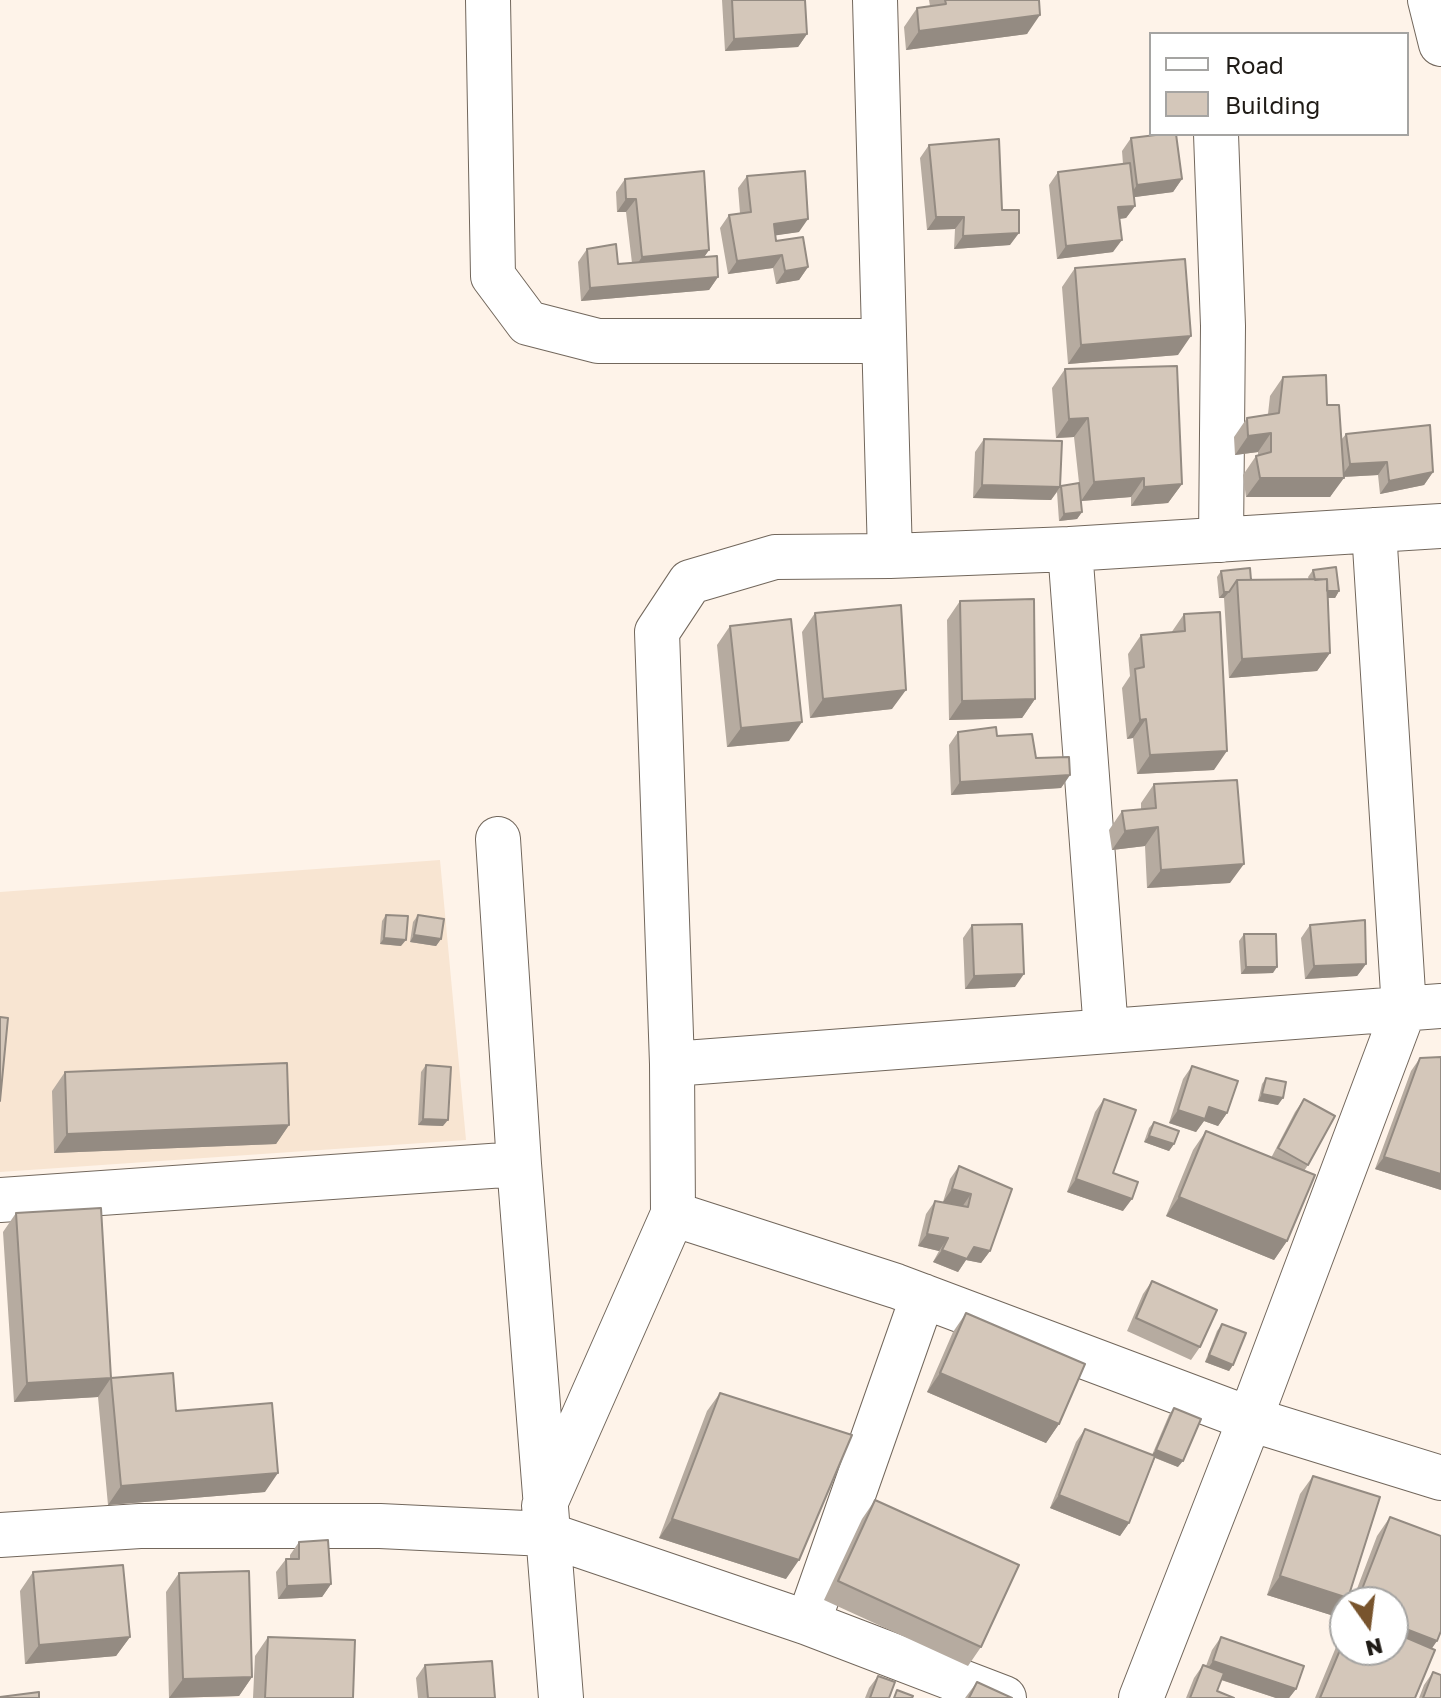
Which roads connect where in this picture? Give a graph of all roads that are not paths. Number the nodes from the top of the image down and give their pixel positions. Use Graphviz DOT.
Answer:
graph roads {
  1 [pos="488,0"];
  2 [pos="875,0"];
  3 [pos="1430,0"];
  4 [pos="1441,44"];
  5 [pos="1216,136"];
  6 [pos="884,341"];
  7 [pos="1441,526"];
  8 [pos="1374,530"];
  9 [pos="1221,540"];
  10 [pos="1070,549"];
  11 [pos="890,556"];
  12 [pos="498,839"];
  13 [pos="1422,1007"];
  14 [pos="1106,1031"];
  15 [pos="672,1064"];
  16 [pos="519,1164"];
  17 [pos="0,1200"];
  18 [pos="673,1214"];
  19 [pos="923,1296"];
  20 [pos="1250,1419"];
  21 [pos="1441,1478"];
  22 [pos="545,1520"];
  23 [pos="0,1535"];
  24 [pos="808,1623"];
  25 [pos="561,1698"];
  26 [pos="1004,1698"];
  27 [pos="1141,1698"];
  1 -- 6 [label="street"];
  2 -- 6 [label="street"];
  3 -- 4 [label="street"];
  5 -- 9 [label="street"];
  6 -- 11 [label="street"];
  7 -- 8 [label="street"];
  8 -- 9 [label="street"];
  8 -- 13 [label="street"];
  9 -- 10 [label="street"];
  10 -- 11 [label="street"];
  10 -- 14 [label="street"];
  11 -- 15 [label="street"];
  12 -- 16 [label="street"];
  13 -- 14 [label="street"];
  13 -- 20 [label="street"];
  14 -- 15 [label="street"];
  15 -- 18 [label="street"];
  16 -- 17 [label="street"];
  16 -- 22 [label="street"];
  18 -- 19 [label="street"];
  18 -- 22 [label="street"];
  19 -- 20 [label="street"];
  19 -- 24 [label="street"];
  20 -- 21 [label="street"];
  20 -- 27 [label="street"];
  22 -- 23 [label="street"];
  22 -- 24 [label="street"];
  22 -- 25 [label="street"];
  24 -- 26 [label="street"];
}
